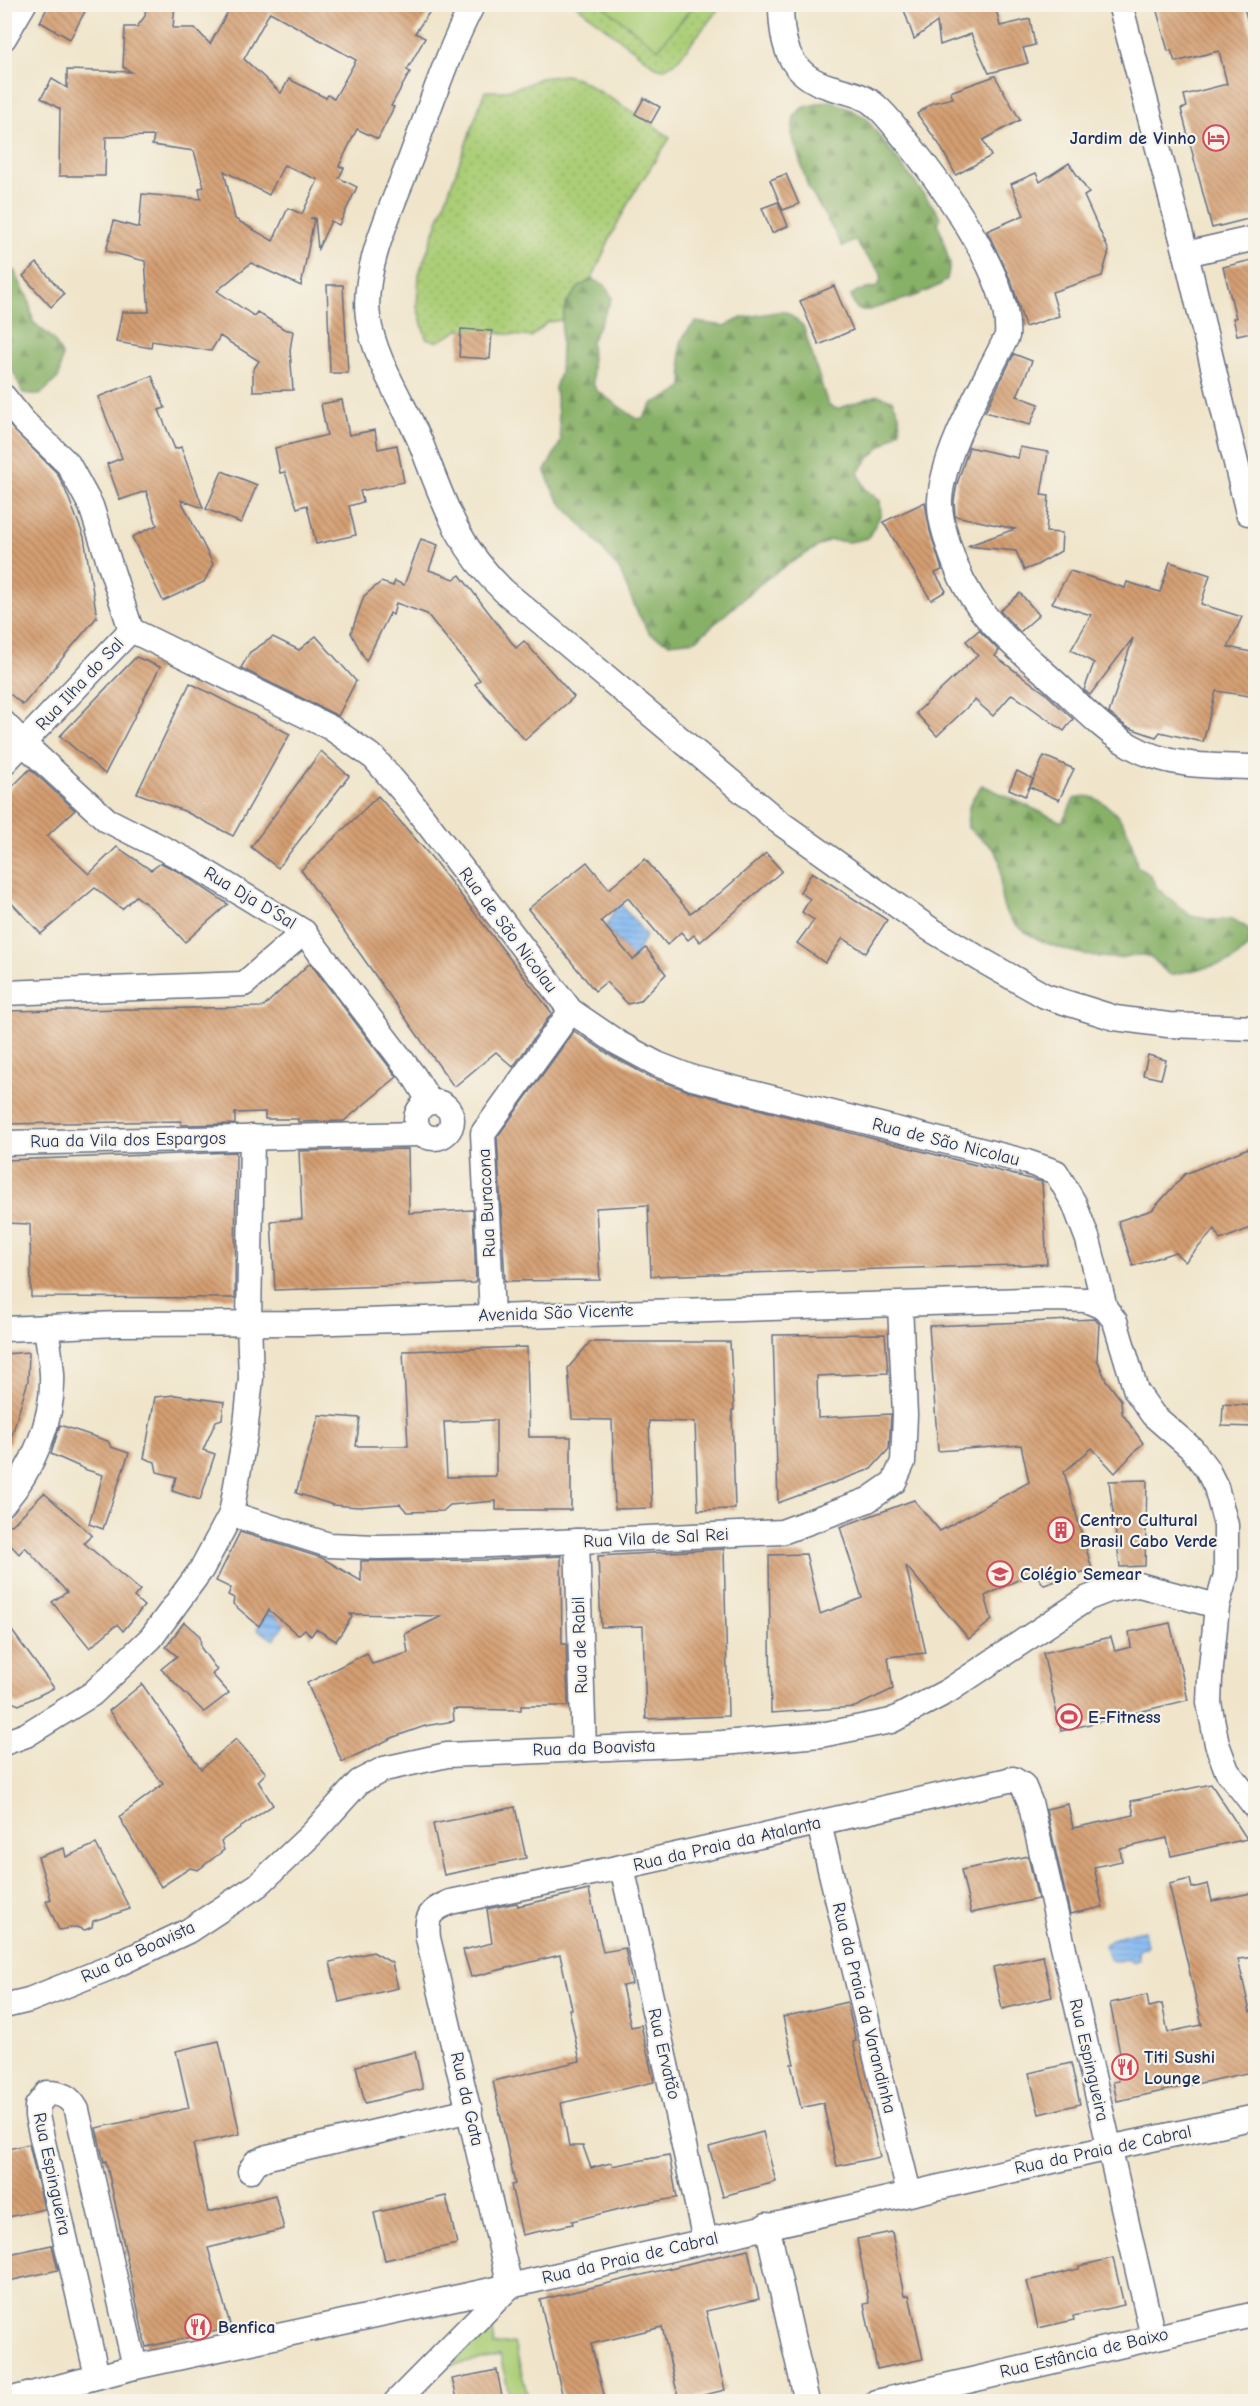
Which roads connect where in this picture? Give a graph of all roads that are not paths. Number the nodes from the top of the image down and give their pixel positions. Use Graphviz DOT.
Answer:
graph roads {
  1 [pos="24,4"];
  2 [pos="473,4"];
  3 [pos="781,4"];
  4 [pos="1120,4"];
  5 [pos="4,38"];
  6 [pos="1256,238"];
  7 [pos="1186,254"];
  8 [pos="4,398"];
  9 [pos="1248,513"];
  10 [pos="131,630"];
  11 [pos="4,723"];
  12 [pos="24,744"];
  13 [pos="4,763"];
  14 [pos="1256,767"];
  15 [pos="304,932"];
  16 [pos="4,993"];
  17 [pos="571,1011"];
  18 [pos="1256,1028"];
  19 [pos="430,1102"];
  20 [pos="451,1128"];
  21 [pos="483,1133"];
  22 [pos="421,1134"];
  23 [pos="252,1137"];
  24 [pos="4,1143"];
  25 [pos="900,1305"];
  26 [pos="1105,1308"];
  27 [pos="492,1316"];
  28 [pos="249,1322"];
  29 [pos="46,1327"];
  30 [pos="4,1329"];
  31 [pos="4,1503"];
  32 [pos="231,1514"];
  33 [pos="577,1541"];
  34 [pos="1217,1606"];
  35 [pos="4,1743"];
  36 [pos="584,1749"];
  37 [pos="1023,1785"];
  38 [pos="1256,1808"];
  39 [pos="819,1824"];
  40 [pos="622,1867"];
  41 [pos="432,1913"];
  42 [pos="4,2006"];
  43 [pos="470,2110"];
  44 [pos="1256,2117"];
  45 [pos="1109,2148"];
  46 [pos="250,2171"];
  47 [pos="909,2193"];
  48 [pos="767,2225"];
  49 [pos="705,2240"];
  50 [pos="510,2286"];
  51 [pos="1256,2314"];
  52 [pos="1153,2337"];
  53 [pos="135,2367"];
  54 [pos="97,2376"];
  55 [pos="4,2401"];
  56 [pos="396,2402"];
  57 [pos="807,2402"];
  58 [pos="877,2402"];
  1 -- 5 [label="street"];
  2 -- 18 [label="street"];
  3 -- 14 [label="street"];
  4 -- 7 [label="street"];
  6 -- 7 [label="street"];
  7 -- 9 [label="street"];
  8 -- 10 [label="street"];
  10 -- 12 [label="street, Rua Ilha do Sal"];
  10 -- 17 [label="street, Rua de São Nicolau"];
  11 -- 12 [label="street, Rua Dja D´Sal"];
  12 -- 13 [label="street, Rua Ilha do Sal"];
  12 -- 15 [label="street, Rua Dja D´Sal"];
  15 -- 16 [label="street"];
  15 -- 19 [label="street, Rua Dja D´Sal"];
  17 -- 21 [label="street, Rua Buracona"];
  17 -- 26 [label="street, Rua de São Nicolau"];
  19 -- 20 [label="street"];
  19 -- 22 [label="street"];
  20 -- 21 [label="street"];
  20 -- 22 [label="street"];
  21 -- 27 [label="street, Rua Buracona"];
  22 -- 23 [label="street, Rua da Vila dos Espargos"];
  23 -- 24 [label="street, Rua da Vila dos Espargos"];
  23 -- 28 [label="street"];
  25 -- 26 [label="street, Avenida São Vicente"];
  25 -- 27 [label="street, Avenida São Vicente"];
  25 -- 33 [label="street, Rua Vila de Sal Rei"];
  26 -- 34 [label="street, Rua de São Nicolau"];
  27 -- 28 [label="street, Avenida São Vicente"];
  28 -- 29 [label="street, Avenida São Vicente"];
  28 -- 32 [label="street"];
  29 -- 30 [label="street, Avenida São Vicente"];
  29 -- 31 [label="street"];
  32 -- 33 [label="street, Rua Vila de Sal Rei"];
  32 -- 35 [label="street"];
  33 -- 36 [label="street, Rua de Rabil"];
  34 -- 36 [label="street, Rua da Boavista"];
  34 -- 38 [label="street, Rua de São Nicolau"];
  36 -- 42 [label="street, Rua da Boavista"];
  37 -- 39 [label="street, Rua da Praia da Atalanta"];
  37 -- 45 [label="street, Rua Espingueira"];
  39 -- 40 [label="street, Rua da Praia da Atalanta"];
  39 -- 47 [label="street, Rua da Praia da Varandinha"];
  40 -- 41 [label="street, Rua da Praia da Atalanta"];
  40 -- 49 [label="street, Rua Ervatão"];
  41 -- 43 [label="street, Rua da Gata"];
  43 -- 46 [label="street"];
  43 -- 50 [label="street, Rua da Gata"];
  44 -- 45 [label="street, Rua da Praia de Cabral"];
  45 -- 47 [label="street, Rua da Praia de Cabral"];
  45 -- 52 [label="street, Rua Espingueira"];
  47 -- 48 [label="street, Rua da Praia de Cabral"];
  48 -- 49 [label="street, Rua da Praia de Cabral"];
  48 -- 57 [label="street"];
  49 -- 50 [label="street, Rua da Praia de Cabral"];
  50 -- 53 [label="street, Rua da Praia de Cabral"];
  50 -- 56 [label="street"];
  51 -- 52 [label="street, Rua Estância de Baixo"];
  52 -- 58 [label="street, Rua Estância de Baixo"];
  53 -- 54 [label="street, Rua da Praia de Cabral"];
  53 -- 54 [label="street, Rua Espingueira"];
  54 -- 55 [label="street, Rua da Praia de Cabral"];
}
